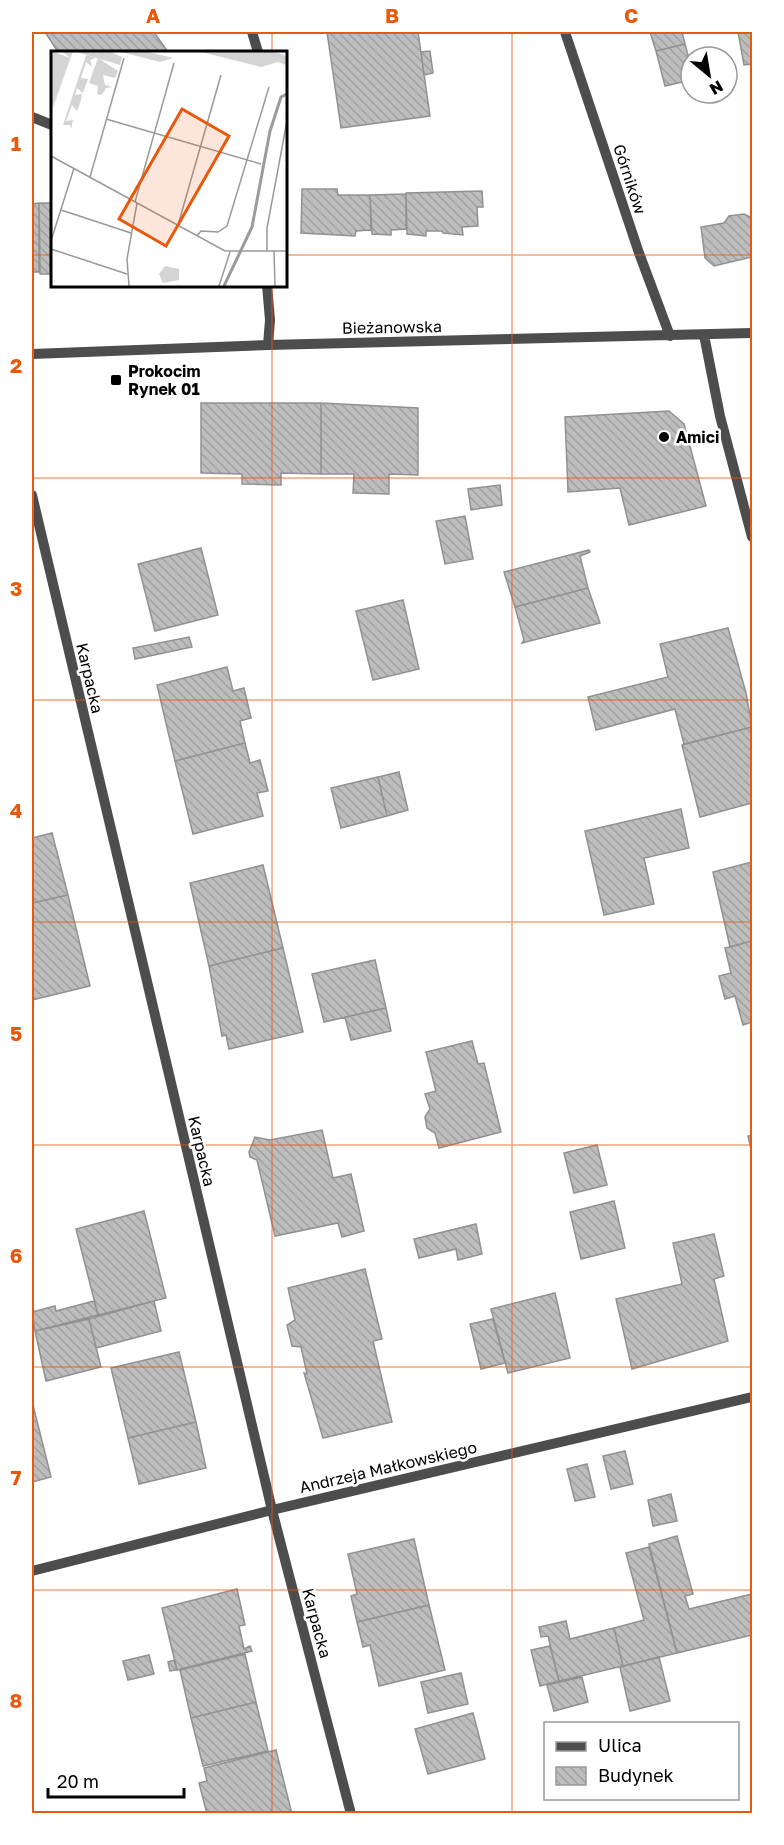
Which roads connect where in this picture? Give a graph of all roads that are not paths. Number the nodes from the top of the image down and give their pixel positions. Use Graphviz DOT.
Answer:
graph roads {
  1 [pos="252,32"];
  2 [pos="565,32"];
  3 [pos="258,51"];
  4 [pos="32,117"];
  5 [pos="51,126"];
  6 [pos="267,286"];
  7 [pos="753,333"];
  8 [pos="704,335"];
  9 [pos="670,336"];
  10 [pos="268,345"];
  11 [pos="32,354"];
  12 [pos="32,495"];
  13 [pos="753,537"];
  14 [pos="753,1397"];
  15 [pos="272,1510"];
  16 [pos="32,1571"];
  17 [pos="351,1814"];
  1 -- 3 [label="street"];
  2 -- 9 [label="street, Górników"];
  4 -- 5 [label="street"];
  6 -- 10 [label="street"];
  7 -- 8 [label="street, Bieżanowska"];
  8 -- 9 [label="street, Bieżanowska"];
  8 -- 13 [label="street"];
  9 -- 10 [label="street, Bieżanowska"];
  10 -- 11 [label="street, Bieżanowska"];
  12 -- 15 [label="street, Karpacka"];
  14 -- 15 [label="street, Andrzeja Małkowskiego"];
  15 -- 16 [label="street, Andrzeja Małkowskiego"];
  15 -- 17 [label="street, Karpacka"];
}
